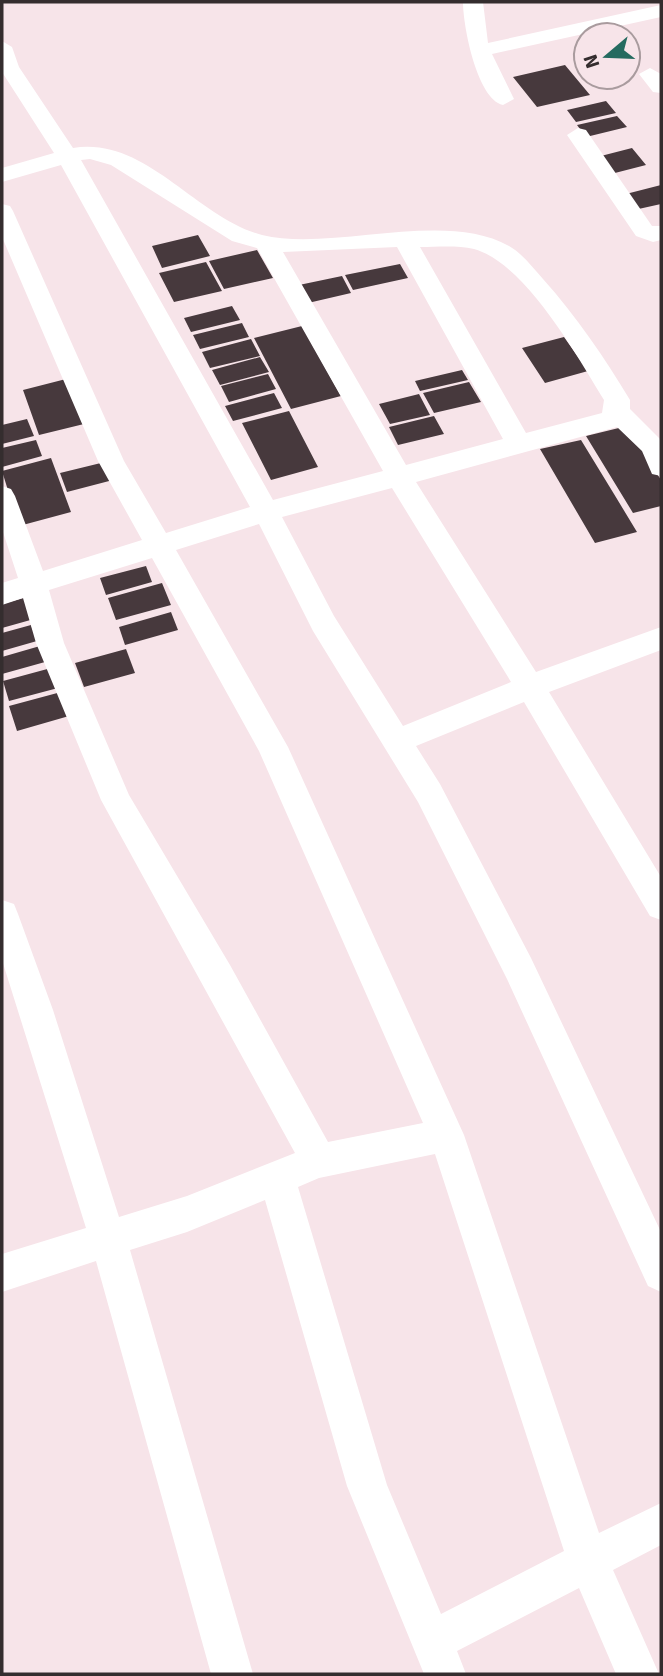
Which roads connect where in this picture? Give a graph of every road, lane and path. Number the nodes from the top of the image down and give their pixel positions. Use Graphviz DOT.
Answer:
graph roads {
  1 [pos="473,2"];
  2 [pos="661,12"];
  3 [pos="2,47"];
  4 [pos="479,51"];
  5 [pos="503,99"];
  6 [pos="578,135"];
  7 [pos="67,156"];
  8 [pos="2,175"];
  9 [pos="2,211"];
  10 [pos="661,233"];
  11 [pos="404,239"];
  12 [pos="266,243"];
  13 [pos="617,412"];
  14 [pos="519,444"];
  15 [pos="661,467"];
  16 [pos="398,475"];
  17 [pos="2,496"];
  18 [pos="266,512"];
  19 [pos="159,545"];
  20 [pos="34,585"];
  21 [pos="2,594"];
  22 [pos="657,648"];
  23 [pos="529,687"];
  24 [pos="397,741"];
  25 [pos="661,906"];
  26 [pos="2,914"];
  27 [pos="446,1135"];
  28 [pos="319,1161"];
  29 [pos="277,1178"];
  30 [pos="108,1239"];
  31 [pos="2,1273"];
  32 [pos="661,1273"];
  33 [pos="661,1523"];
  34 [pos="588,1561"];
  35 [pos="438,1658"];
  36 [pos="232,1674"];
  37 [pos="638,1674"];
  1 -- 4 [label="street"];
  2 -- 4 [label="street"];
  3 -- 7 [label="street"];
  4 -- 5 [label="street"];
  6 -- 10 [label="street"];
  7 -- 8 [label="street"];
  7 -- 12 [label="street"];
  7 -- 18 [label="street"];
  9 -- 19 [label="street"];
  11 -- 12 [label="street"];
  11 -- 13 [label="street"];
  11 -- 14 [label="street"];
  12 -- 16 [label="street"];
  13 -- 14 [label="street"];
  13 -- 15 [label="street"];
  14 -- 16 [label="street"];
  16 -- 18 [label="street"];
  16 -- 23 [label="street"];
  17 -- 20 [label="street"];
  18 -- 19 [label="street"];
  18 -- 24 [label="street"];
  19 -- 20 [label="street"];
  19 -- 27 [label="street"];
  20 -- 21 [label="street"];
  20 -- 28 [label="street"];
  22 -- 23 [label="street"];
  23 -- 24 [label="street"];
  23 -- 25 [label="street"];
  24 -- 32 [label="street"];
  26 -- 30 [label="street"];
  27 -- 28 [label="street"];
  27 -- 34 [label="street"];
  28 -- 29 [label="street"];
  29 -- 30 [label="street"];
  29 -- 35 [label="street"];
  30 -- 31 [label="street"];
  30 -- 36 [label="street"];
  33 -- 34 [label="street"];
  34 -- 35 [label="street"];
  34 -- 37 [label="street"];
}
